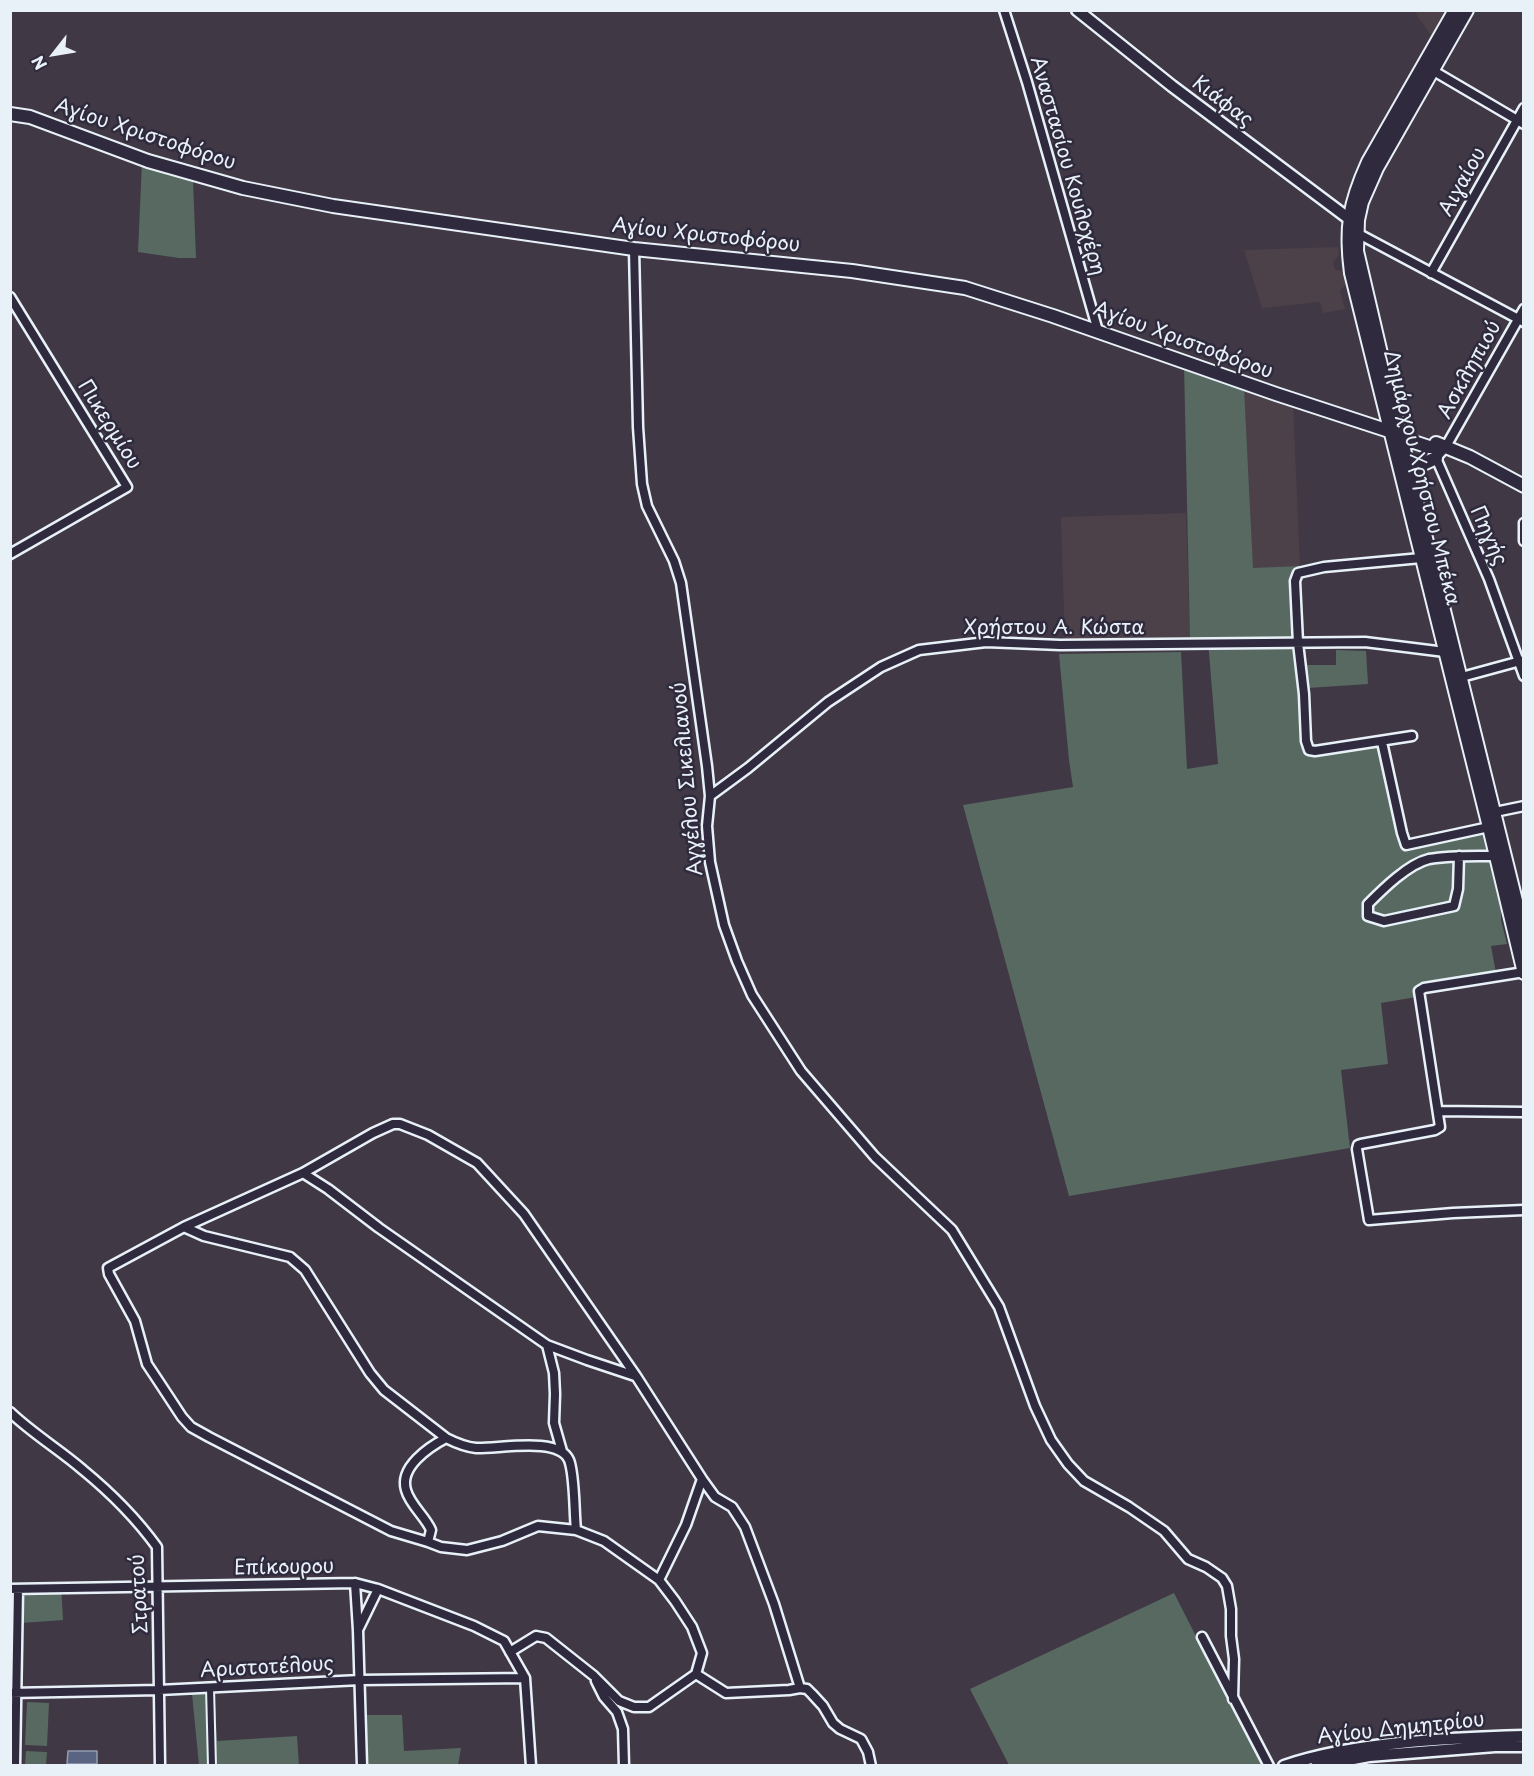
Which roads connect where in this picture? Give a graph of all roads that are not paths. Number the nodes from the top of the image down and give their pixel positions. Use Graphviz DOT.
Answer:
graph roads {
  1 [pos="1004,10"];
  2 [pos="1077,10"];
  3 [pos="1455,10"];
  4 [pos="1467,10"];
  5 [pos="1432,70"];
  6 [pos="1524,108"];
  7 [pos="10,114"];
  8 [pos="1520,122"];
  9 [pos="1348,218"];
  10 [pos="1357,233"];
  11 [pos="634,249"];
  12 [pos="1431,273"];
  13 [pos="10,297"];
  14 [pos="1524,309"];
  15 [pos="1521,321"];
  16 [pos="1098,331"];
  17 [pos="1396,432"];
  18 [pos="1441,451"];
  19 [pos="1410,476"];
  20 [pos="1524,486"];
  21 [pos="1524,523"];
  22 [pos="1524,541"];
  23 [pos="10,554"];
  24 [pos="1421,558"];
  25 [pos="1298,643"];
  26 [pos="1445,652"];
  27 [pos="1521,661"];
  28 [pos="1524,675"];
  29 [pos="1456,678"];
  30 [pos="1412,736"];
  31 [pos="1382,742"];
  32 [pos="710,796"];
  33 [pos="1524,806"];
  34 [pos="1495,813"];
  35 [pos="1490,828"];
  36 [pos="1459,856"];
  37 [pos="1496,856"];
  38 [pos="1524,933"];
  39 [pos="1523,972"];
  40 [pos="1439,1111"];
  41 [pos="1524,1112"];
  42 [pos="303,1173"];
  43 [pos="1524,1210"];
  44 [pos="184,1227"];
  45 [pos="547,1345"];
  46 [pos="636,1376"];
  47 [pos="10,1412"];
  48 [pos="446,1438"];
  49 [pos="562,1451"];
  50 [pos="702,1479"];
  51 [pos="576,1530"];
  52 [pos="428,1542"];
  53 [pos="659,1580"];
  54 [pos="355,1583"];
  55 [pos="159,1586"];
  56 [pos="14,1589"];
  57 [pos="378,1589"];
  58 [pos="358,1630"];
  59 [pos="1202,1637"];
  60 [pos="510,1652"];
  61 [pos="696,1674"];
  62 [pos="594,1676"];
  63 [pos="525,1678"];
  64 [pos="360,1680"];
  65 [pos="210,1687"];
  66 [pos="800,1688"];
  67 [pos="159,1690"];
  68 [pos="14,1693"];
  69 [pos="1233,1699"];
  70 [pos="1524,1736"];
  71 [pos="1524,1746"];
  72 [pos="15,1766"];
  73 [pos="160,1766"];
  74 [pos="212,1766"];
  75 [pos="362,1766"];
  76 [pos="531,1766"];
  77 [pos="624,1766"];
  78 [pos="871,1766"];
  79 [pos="1269,1766"];
  80 [pos="1284,1766"];
  81 [pos="1316,1766"];
  1 -- 16 [label="street, Αναστασίου Κουλοχέρη"];
  2 -- 9 [label="street, Κιάφας"];
  3 -- 9 [label="main road, Δημάρχου Χρήστου Μπέκα"];
  4 -- 5 [label="main road, Δημάρχου Χρήστου Μπέκα"];
  5 -- 8 [label="street"];
  5 -- 10 [label="main road, Δημάρχου Χρήστου Μπέκα"];
  6 -- 8 [label="street, Αιγαίου"];
  7 -- 11 [label="main road, Αγίου Χριστοφόρου"];
  8 -- 12 [label="street, Αιγαίου"];
  9 -- 17 [label="main road, Δημάρχου Χρήστου Μπέκα"];
  10 -- 12 [label="street"];
  10 -- 17 [label="main road, Δημάρχου Χρήστου Μπέκα"];
  11 -- 16 [label="main road, Αγίου Χριστοφόρου"];
  11 -- 32 [label="street, Αγγέλου Σικελιανού"];
  12 -- 15 [label="street"];
  13 -- 23 [label="street, Πικερμίου"];
  14 -- 15 [label="street, Ασκληπιού"];
  15 -- 18 [label="street, Ασκληπιού"];
  16 -- 17 [label="main road, Αγίου Χριστοφόρου"];
  17 -- 18 [label="main road, Αγίου Χριστοφόρου"];
  17 -- 19 [label="main road, Δημάρχου Χρήστου Μπέκα"];
  17 -- 24 [label="main road, Δημάρχου Χρήστου Μπέκα"];
  18 -- 19 [label="main road"];
  18 -- 20 [label="main road, Αγίου Χριστοφόρου"];
  18 -- 27 [label="street, Πηγής"];
  19 -- 29 [label="main road, Δημάρχου Χρήστου Μπέκα"];
  21 -- 22 [label="street"];
  24 -- 25 [label="street"];
  24 -- 26 [label="main road, Δημάρχου Χρήστου Μπέκα"];
  25 -- 26 [label="street, Χρήστου Α. Κώστα"];
  25 -- 31 [label="street"];
  25 -- 32 [label="street, Χρήστου Α. Κώστα"];
  26 -- 29 [label="main road, Δημάρχου Χρήστου Μπέκα"];
  27 -- 28 [label="street, Πηγής"];
  27 -- 29 [label="street"];
  29 -- 34 [label="main road, Δημάρχου Χρήστου Μπέκα"];
  29 -- 35 [label="main road, Δημάρχου Χρήστου Μπέκα"];
  30 -- 31 [label="street"];
  31 -- 35 [label="street"];
  32 -- 69 [label="street, Αγγέλου Σικελιανού"];
  33 -- 34 [label="street"];
  34 -- 38 [label="main road, Δημάρχου Χρήστου Μπέκα"];
  35 -- 37 [label="main road, Δημάρχου Χρήστου Μπέκα"];
  36 -- 36 [label="street"];
  36 -- 37 [label="street"];
  37 -- 39 [label="main road, Δημάρχου Χρήστου Μπέκα"];
  39 -- 40 [label="street"];
  40 -- 41 [label="street"];
  40 -- 43 [label="street"];
  42 -- 44 [label="street"];
  42 -- 45 [label="street"];
  42 -- 46 [label="street"];
  44 -- 48 [label="street"];
  44 -- 52 [label="street"];
  45 -- 46 [label="street"];
  45 -- 49 [label="street"];
  46 -- 50 [label="street"];
  47 -- 55 [label="street, Στρατού"];
  48 -- 49 [label="street"];
  48 -- 52 [label="street"];
  49 -- 51 [label="street"];
  50 -- 53 [label="street"];
  50 -- 66 [label="street"];
  51 -- 52 [label="street"];
  51 -- 53 [label="street"];
  53 -- 61 [label="street"];
  54 -- 55 [label="street, Επίκουρου"];
  54 -- 57 [label="street, Επίκουρου"];
  54 -- 58 [label="street"];
  55 -- 56 [label="street, Επίκουρου"];
  55 -- 67 [label="street, Στρατού"];
  56 -- 68 [label="street"];
  57 -- 58 [label="street"];
  57 -- 60 [label="street, Επίκουρου"];
  58 -- 64 [label="street"];
  59 -- 69 [label="street, Αγγέλου Σικελιανού"];
  60 -- 62 [label="street"];
  60 -- 63 [label="street, Επίκουρου"];
  61 -- 62 [label="street"];
  61 -- 66 [label="street"];
  62 -- 77 [label="street"];
  63 -- 64 [label="street, Αριστοτέλους"];
  63 -- 76 [label="street"];
  64 -- 65 [label="street, Αριστοτέλους"];
  64 -- 75 [label="street"];
  65 -- 67 [label="street, Αριστοτέλους"];
  65 -- 74 [label="street"];
  66 -- 78 [label="street"];
  67 -- 68 [label="street, Αριστοτέλους"];
  67 -- 73 [label="street, Στρατού"];
  68 -- 72 [label="street"];
  69 -- 79 [label="street, Αγγέλου Σικελιανού"];
  70 -- 80 [label="street, Αγίου Δημητρίου"];
  71 -- 81 [label="street, Αγίου Δημητρίου"];
}
